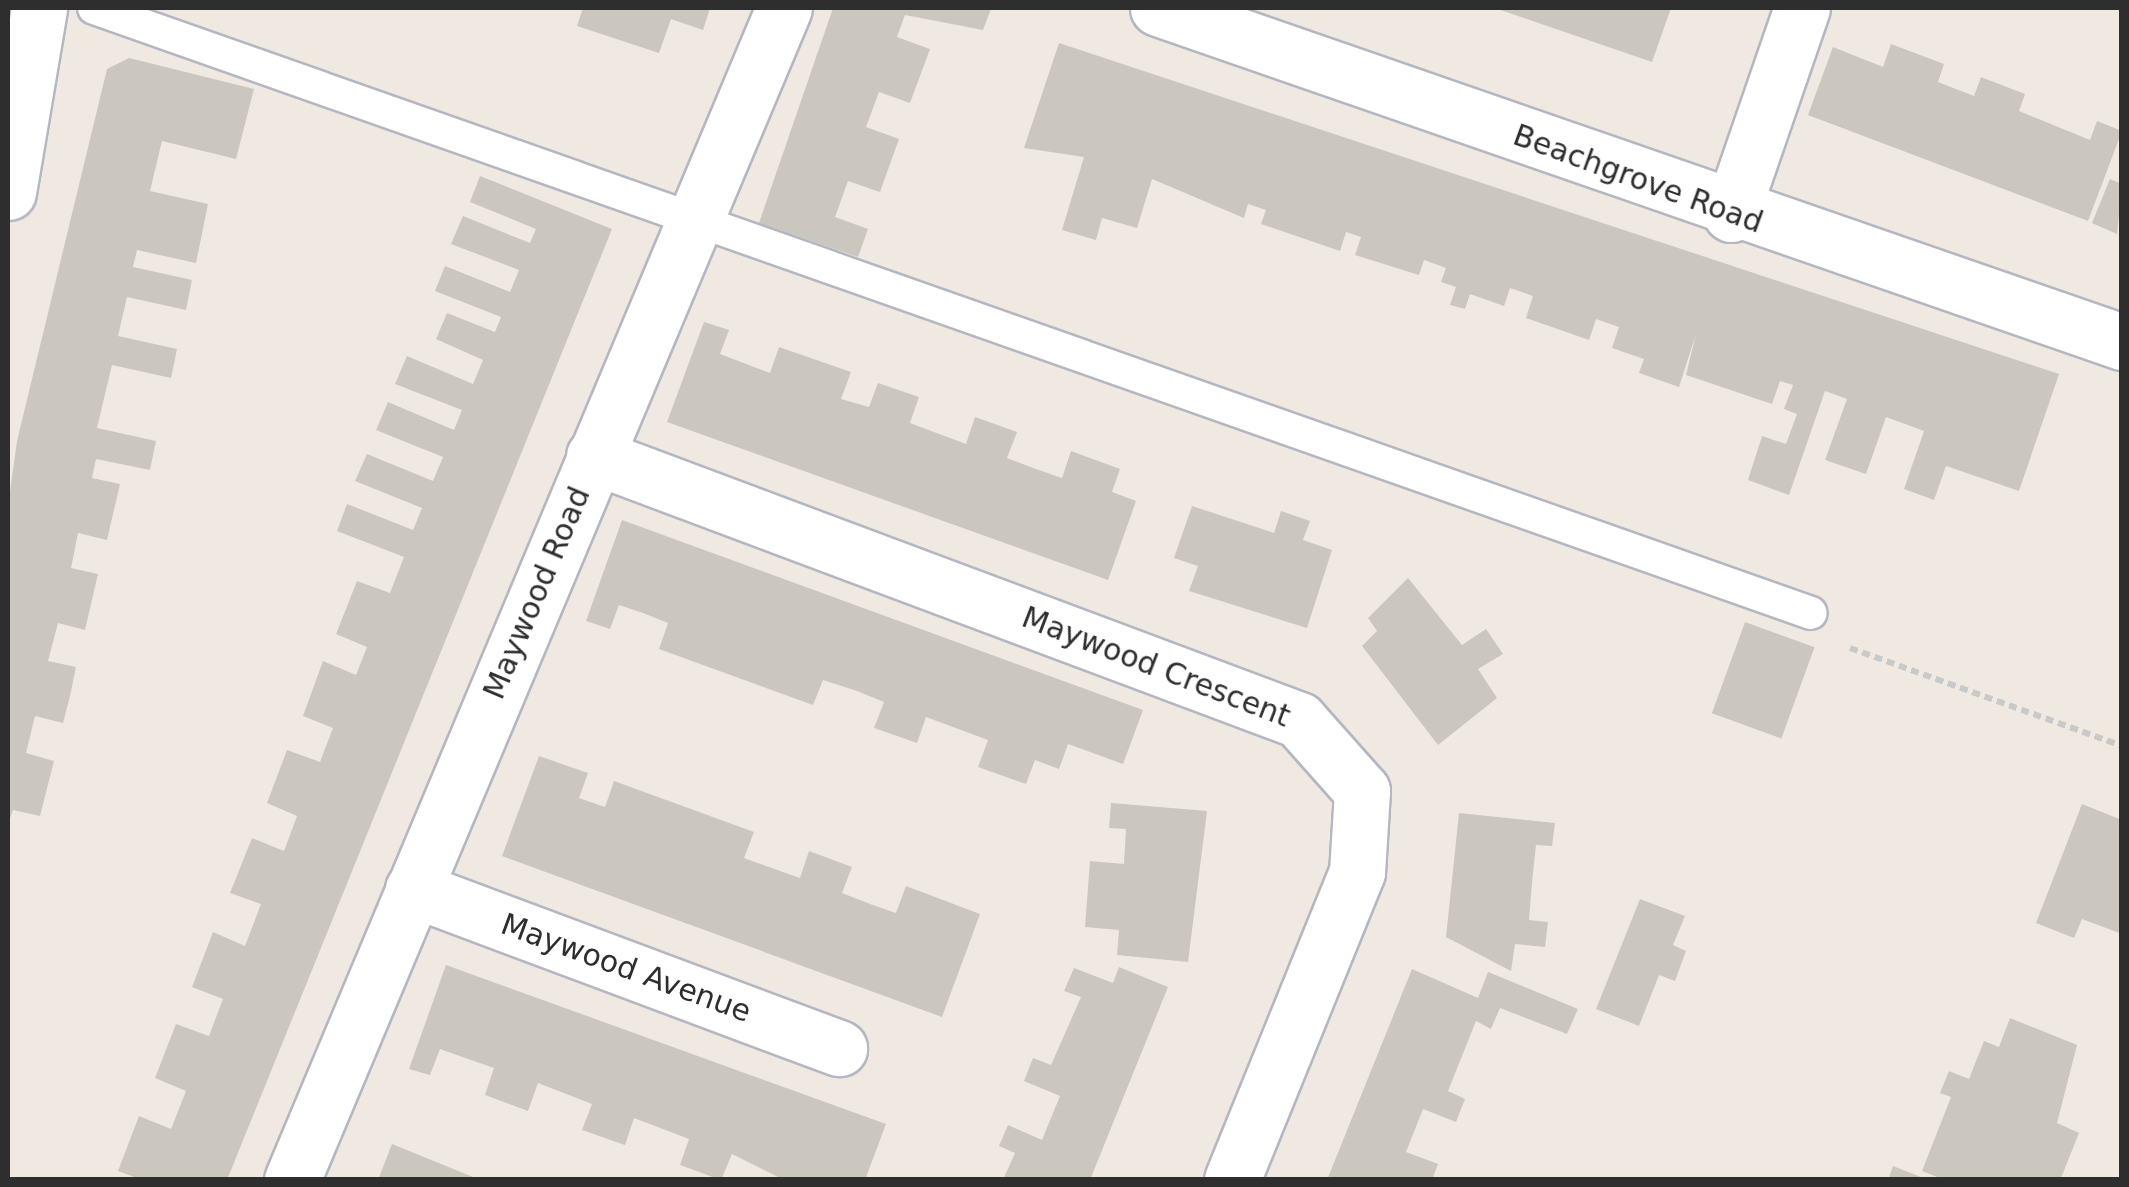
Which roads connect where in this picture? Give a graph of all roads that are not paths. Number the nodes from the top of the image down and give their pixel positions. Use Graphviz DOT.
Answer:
graph roads {
  1 [pos="94,8"];
  2 [pos="784,8"];
  3 [pos="1158,8"];
  4 [pos="1802,8"];
  5 [pos="28,20"];
  6 [pos="8,192"];
  7 [pos="1731,214"];
  8 [pos="690,219"];
  9 [pos="2122,342"];
  10 [pos="594,456"];
  11 [pos="1810,613"];
  12 [pos="413,889"];
  13 [pos="839,1048"];
  14 [pos="292,1180"];
  15 [pos="1232,1180"];
  1 -- 8 [label="lane"];
  2 -- 8 [label="street, Maywood Road"];
  3 -- 7 [label="street, Beachgrove Road"];
  4 -- 7 [label="street"];
  5 -- 6 [label="street"];
  7 -- 9 [label="street, Beachgrove Road"];
  8 -- 10 [label="street, Maywood Road"];
  8 -- 11 [label="lane"];
  10 -- 12 [label="street, Maywood Road"];
  10 -- 15 [label="street, Maywood Crescent"];
  12 -- 13 [label="street, Maywood Avenue"];
  12 -- 14 [label="street, Maywood Road"];
}
